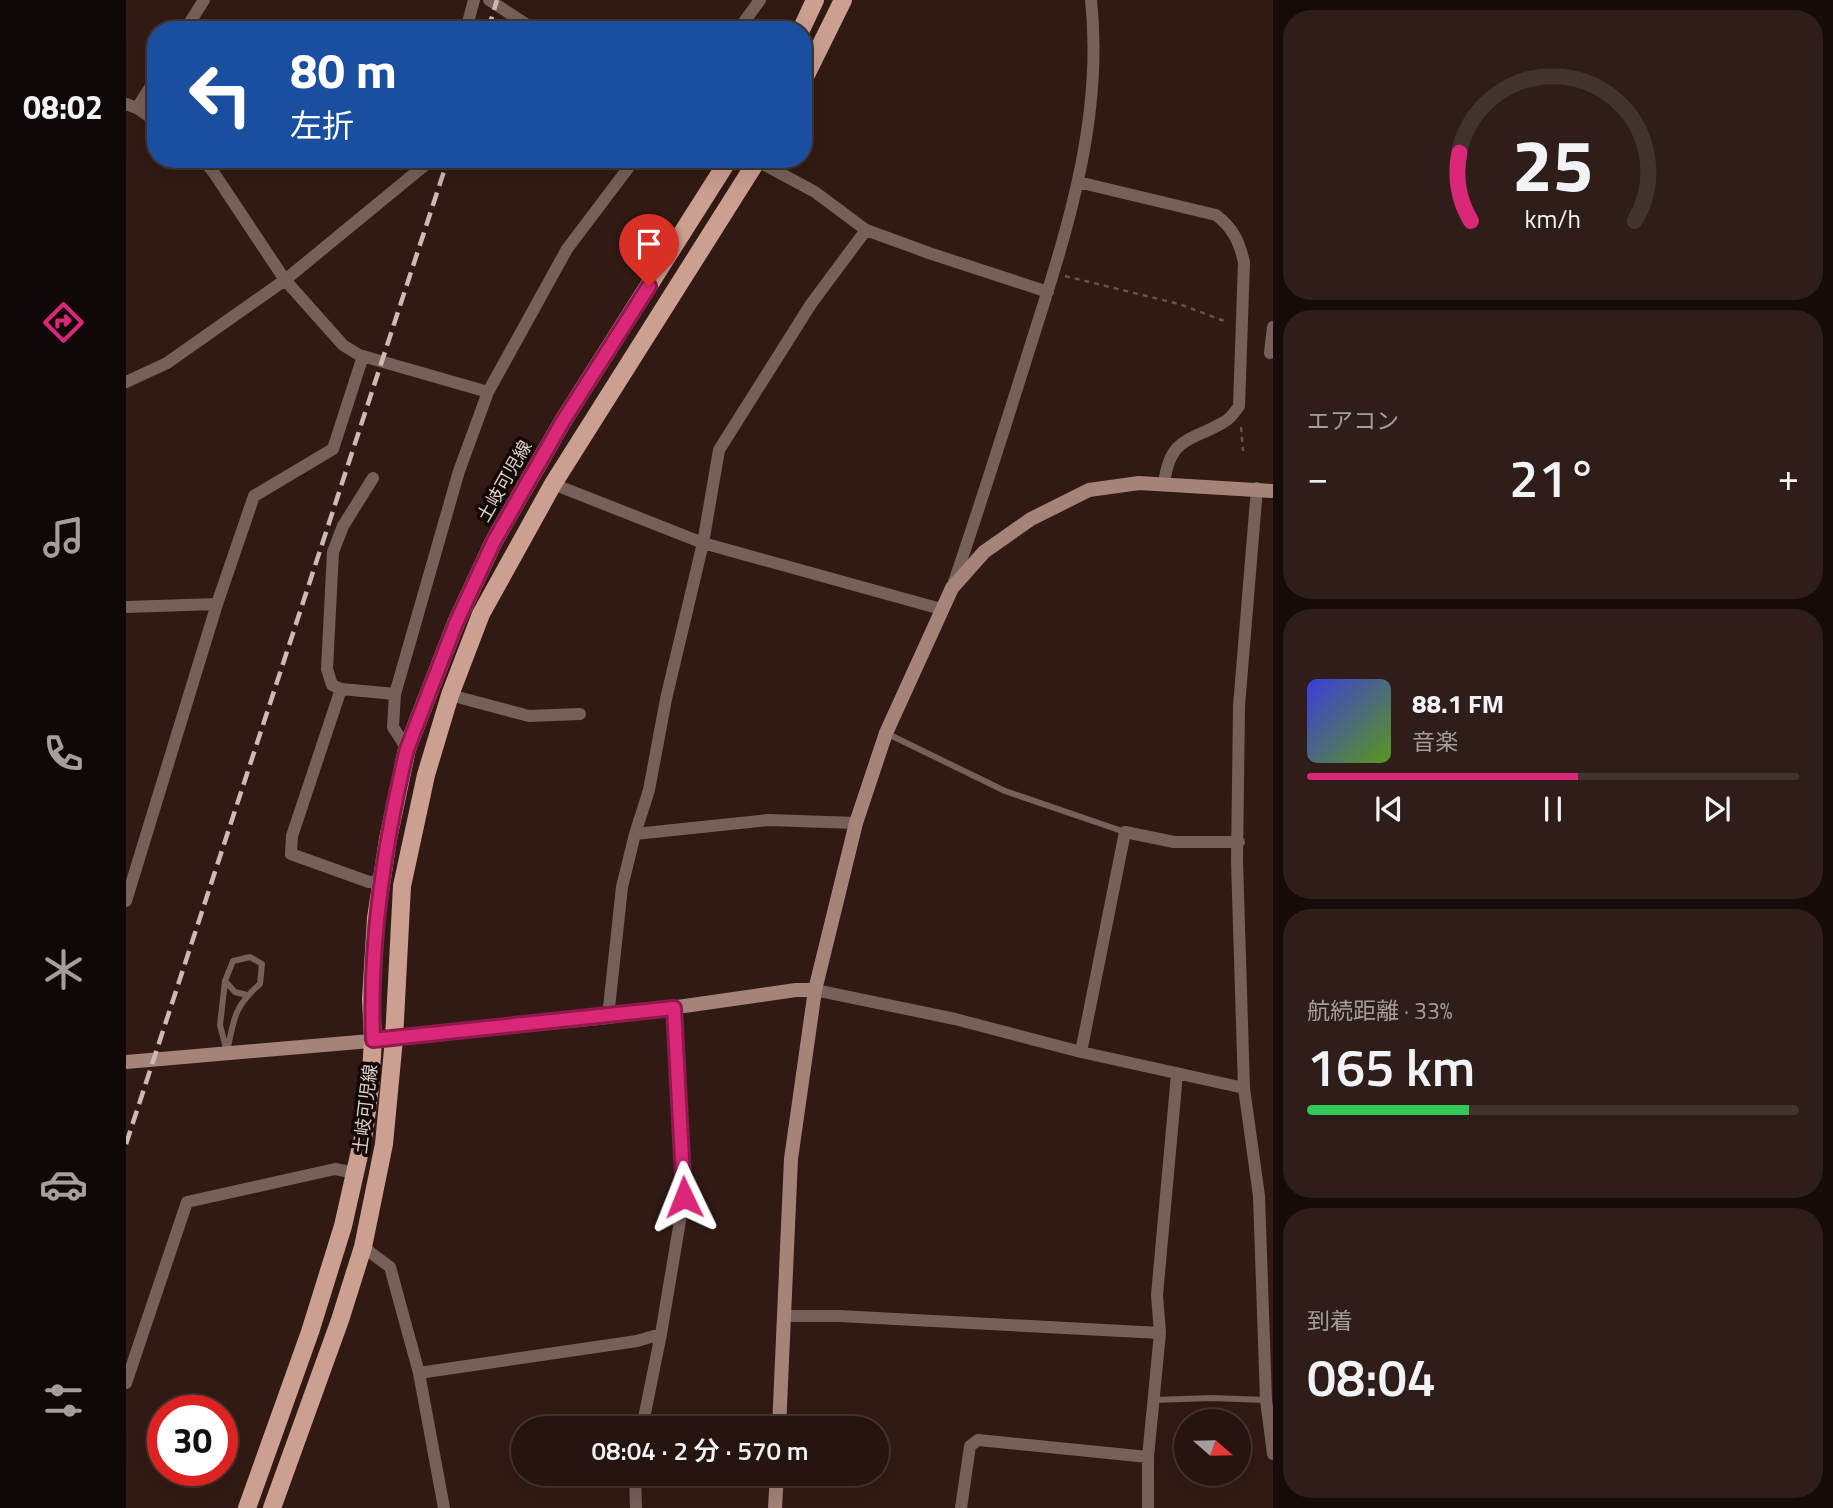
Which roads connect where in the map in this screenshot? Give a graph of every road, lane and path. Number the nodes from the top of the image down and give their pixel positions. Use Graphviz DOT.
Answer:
graph roads {
  1 [pos="204,0"];
  2 [pos="474,0"];
  3 [pos="489,0"];
  4 [pos="515,0"];
  5 [pos="760,0"];
  6 [pos="815,0"];
  7 [pos="843,0"];
  8 [pos="1088,1"];
  9 [pos="512,14"];
  10 [pos="191,21"];
  11 [pos="468,21"];
  12 [pos="522,21"];
  13 [pos="745,21"];
  14 [pos="805,21"];
  15 [pos="812,63"];
  16 [pos="147,88"];
  17 [pos="132,106"];
  18 [pos="147,115"];
  19 [pos="211,168"];
  20 [pos="421,168"];
  21 [pos="628,168"];
  22 [pos="723,168"];
  23 [pos="752,168"];
  24 [pos="772,168"];
  25 [pos="1078,182"];
  26 [pos="866,230"];
  27 [pos="1053,273"];
  28 [pos="285,280"];
  29 [pos="1048,292"];
  30 [pos="1273,327"];
  31 [pos="1242,331"];
  32 [pos="1270,353"];
  33 [pos="363,356"];
  34 [pos="126,382"];
  35 [pos="488,392"];
  36 [pos="1239,406"];
  37 [pos="1243,451"];
  38 [pos="373,478"];
  39 [pos="553,484"];
  40 [pos="1164,484"];
  41 [pos="1257,488"];
  42 [pos="1273,491"];
  43 [pos="703,543"];
  44 [pos="952,588"];
  45 [pos="217,604"];
  46 [pos="126,607"];
  47 [pos="941,609"];
  48 [pos="341,688"];
  49 [pos="395,694"];
  50 [pos="450,695"];
  51 [pos="580,714"];
  52 [pos="886,733"];
  53 [pos="407,749"];
  54 [pos="856,823"];
  55 [pos="1125,832"];
  56 [pos="635,834"];
  57 [pos="1239,842"];
  58 [pos="382,881"];
  59 [pos="126,901"];
  60 [pos="225,981"];
  61 [pos="815,990"];
  62 [pos="247,995"];
  63 [pos="674,1008"];
  64 [pos="608,1017"];
  65 [pos="394,1039"];
  66 [pos="373,1040"];
  67 [pos="227,1052"];
  68 [pos="1081,1052"];
  69 [pos="126,1062"];
  70 [pos="1177,1073"];
  71 [pos="1244,1088"];
  72 [pos="355,1173"];
  73 [pos="363,1247"];
  74 [pos="784,1316"];
  75 [pos="1160,1333"];
  76 [pos="661,1334"];
  77 [pos="419,1373"];
  78 [pos="126,1383"];
  79 [pos="1155,1400"];
  80 [pos="1266,1400"];
  81 [pos="644,1416"];
  82 [pos="780,1416"];
  83 [pos="1273,1454"];
  84 [pos="1149,1457"];
  85 [pos="635,1486"];
  86 [pos="776,1486"];
  87 [pos="247,1508"];
  88 [pos="272,1508"];
  89 [pos="444,1508"];
  90 [pos="636,1508"];
  91 [pos="775,1508"];
  92 [pos="961,1508"];
  93 [pos="1148,1508"];
  1 -- 10 [label="street"];
  2 -- 11 [label="street"];
  3 -- 9 [label="street"];
  4 -- 9 [label="street"];
  5 -- 13 [label="street"];
  6 -- 14 [label="main road"];
  7 -- 15 [label="main road"];
  8 -- 25 [label="street"];
  9 -- 12 [label="street"];
  16 -- 17 [label="street"];
  17 -- 18 [label="street"];
  19 -- 28 [label="street"];
  20 -- 28 [label="street"];
  21 -- 35 [label="street"];
  22 -- 53 [label="main road, 土岐可児線"];
  23 -- 39 [label="main road, 土岐可児線"];
  24 -- 26 [label="street"];
  25 -- 27 [label="street"];
  25 -- 31 [label="street"];
  26 -- 29 [label="street"];
  26 -- 43 [label="street"];
  27 -- 29 [label="street"];
  27 -- 31 [label="path"];
  28 -- 33 [label="street"];
  28 -- 34 [label="street"];
  29 -- 44 [label="street"];
  30 -- 32 [label="street"];
  31 -- 36 [label="street"];
  33 -- 35 [label="street"];
  33 -- 45 [label="street"];
  35 -- 49 [label="street"];
  36 -- 37 [label="path"];
  36 -- 40 [label="street"];
  38 -- 48 [label="street"];
  39 -- 43 [label="street"];
  39 -- 50 [label="main road, 土岐可児線"];
  40 -- 41 [label="street"];
  40 -- 44 [label="street"];
  41 -- 42 [label="street"];
  41 -- 57 [label="street"];
  43 -- 47 [label="street"];
  43 -- 56 [label="street"];
  44 -- 47 [label="street"];
  45 -- 46 [label="street"];
  45 -- 59 [label="street"];
  47 -- 52 [label="street"];
  48 -- 49 [label="street"];
  48 -- 58 [label="street"];
  49 -- 53 [label="street"];
  50 -- 51 [label="street"];
  50 -- 65 [label="main road, 土岐可児線"];
  52 -- 54 [label="street"];
  52 -- 55 [label="lane"];
  53 -- 58 [label="main road, 土岐可児線"];
  54 -- 56 [label="street"];
  54 -- 61 [label="street"];
  55 -- 57 [label="street"];
  55 -- 68 [label="street"];
  56 -- 64 [label="street"];
  57 -- 71 [label="street"];
  58 -- 66 [label="main road, 土岐可児線"];
  60 -- 62 [label="lane"];
  60 -- 62 [label="lane"];
  60 -- 67 [label="lane"];
  61 -- 63 [label="street"];
  61 -- 68 [label="street"];
  61 -- 74 [label="street"];
  62 -- 67 [label="lane"];
  63 -- 64 [label="street"];
  63 -- 76 [label="street"];
  64 -- 65 [label="street"];
  65 -- 66 [label="street"];
  65 -- 73 [label="main road, 土岐可児線"];
  66 -- 67 [label="street"];
  66 -- 72 [label="main road, 土岐可児線"];
  67 -- 69 [label="street"];
  68 -- 70 [label="street"];
  70 -- 71 [label="street"];
  70 -- 75 [label="street"];
  71 -- 80 [label="street"];
  72 -- 78 [label="street"];
  72 -- 87 [label="main road, 土岐可児線"];
  73 -- 77 [label="street"];
  73 -- 88 [label="main road, 土岐可児線"];
  74 -- 75 [label="street"];
  74 -- 82 [label="street"];
  75 -- 79 [label="street"];
  76 -- 77 [label="street"];
  76 -- 81 [label="street"];
  77 -- 89 [label="street"];
  79 -- 80 [label="lane"];
  79 -- 84 [label="street"];
  80 -- 83 [label="street"];
  84 -- 92 [label="street"];
  84 -- 93 [label="street"];
  85 -- 90 [label="street"];
  86 -- 91 [label="street"];
}
